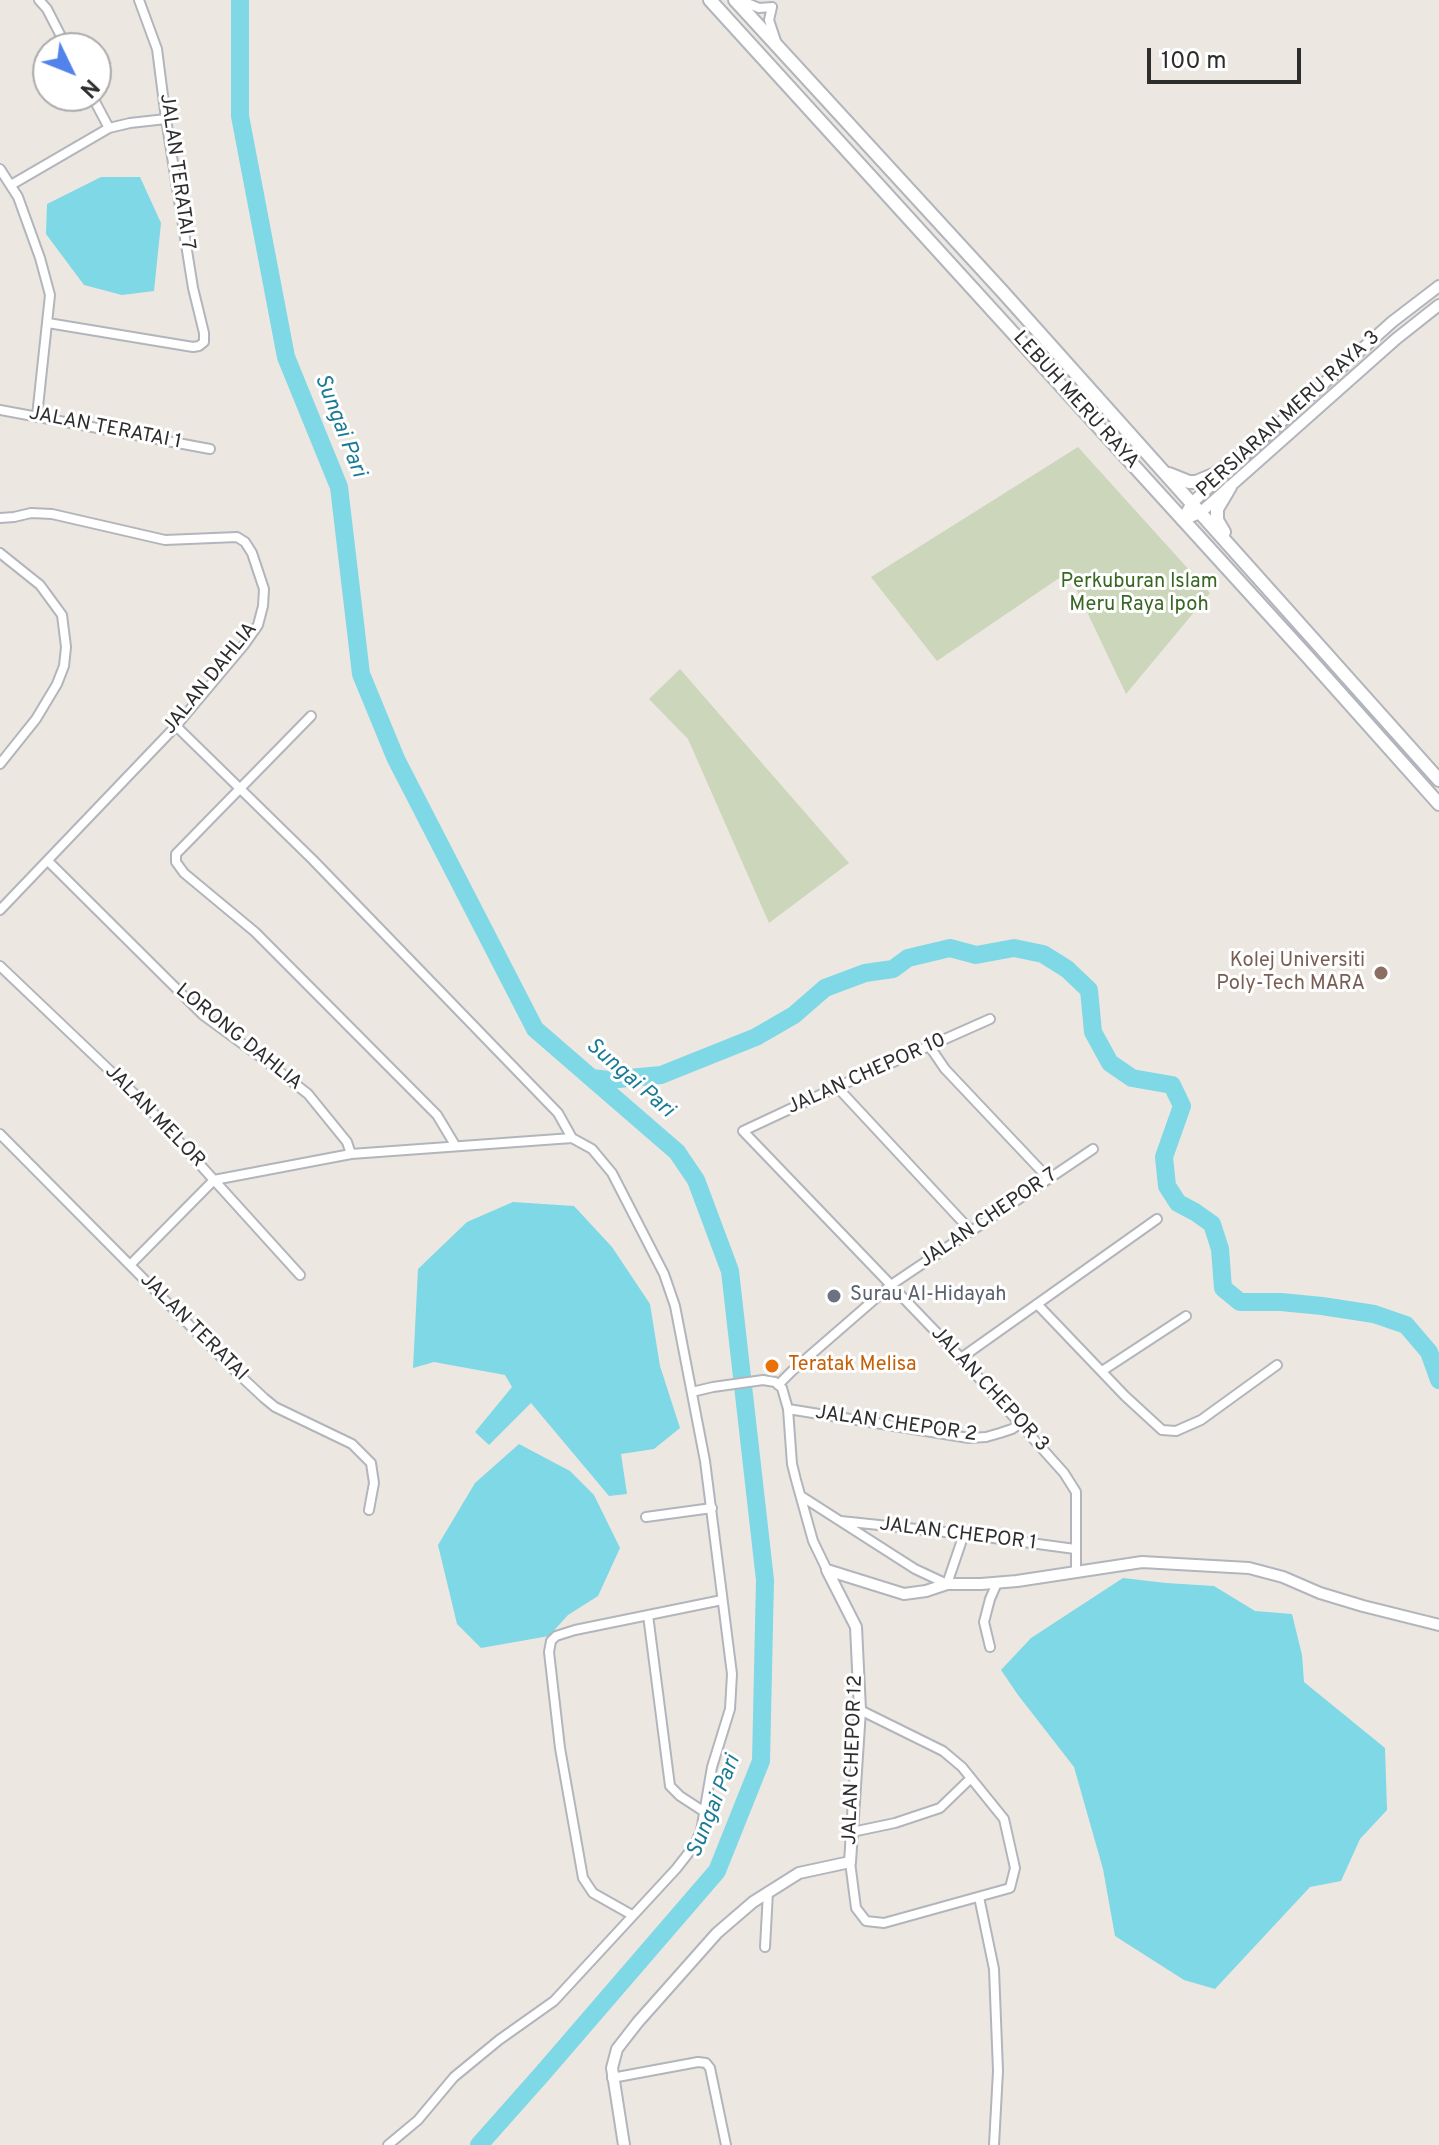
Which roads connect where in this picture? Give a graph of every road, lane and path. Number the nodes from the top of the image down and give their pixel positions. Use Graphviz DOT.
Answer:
graph roads {
  1 [pos="39,0"];
  2 [pos="139,0"];
  3 [pos="710,0"];
  4 [pos="738,0"];
  5 [pos="776,4"];
  6 [pos="59,32"];
  7 [pos="782,52"];
  8 [pos="100,112"];
  9 [pos="166,119"];
  10 [pos="109,128"];
  11 [pos="0,169"];
  12 [pos="11,185"];
  13 [pos="1439,286"];
  14 [pos="1439,305"];
  15 [pos="48,323"];
  16 [pos="0,410"];
  17 [pos="37,416"];
  18 [pos="210,449"];
  19 [pos="1245,453"];
  20 [pos="1162,470"];
  21 [pos="1230,487"];
  22 [pos="1196,508"];
  23 [pos="0,518"];
  24 [pos="1182,520"];
  25 [pos="0,553"];
  26 [pos="1238,556"];
  27 [pos="311,716"];
  28 [pos="176,726"];
  29 [pos="0,764"];
  30 [pos="1439,780"];
  31 [pos="239,789"];
  32 [pos="1439,804"];
  33 [pos="48,861"];
  34 [pos="0,910"];
  35 [pos="0,966"];
  36 [pos="990,1019"];
  37 [pos="930,1047"];
  38 [pos="837,1087"];
  39 [pos="743,1131"];
  40 [pos="0,1134"];
  41 [pos="572,1138"];
  42 [pos="455,1145"];
  43 [pos="1093,1149"];
  44 [pos="351,1154"];
  45 [pos="1049,1179"];
  46 [pos="214,1180"];
  47 [pos="1157,1219"];
  48 [pos="972,1232"];
  49 [pos="130,1265"];
  50 [pos="300,1275"];
  51 [pos="891,1285"];
  52 [pos="1037,1304"];
  53 [pos="1186,1316"];
  54 [pos="961,1358"];
  55 [pos="1277,1365"];
  56 [pos="1102,1371"];
  57 [pos="778,1385"];
  58 [pos="692,1392"];
  59 [pos="788,1409"];
  60 [pos="1021,1423"];
  61 [pos="800,1495"];
  62 [pos="712,1508"];
  63 [pos="369,1510"];
  64 [pos="646,1517"];
  65 [pos="841,1521"];
  66 [pos="964,1534"];
  67 [pos="1075,1549"];
  68 [pos="827,1570"];
  69 [pos="1076,1571"];
  70 [pos="997,1583"];
  71 [pos="947,1584"];
  72 [pos="722,1600"];
  73 [pos="648,1615"];
  74 [pos="1439,1625"];
  75 [pos="990,1647"];
  76 [pos="860,1710"];
  77 [pos="971,1778"];
  78 [pos="703,1811"];
  79 [pos="852,1832"];
  80 [pos="850,1862"];
  81 [pos="768,1892"];
  82 [pos="979,1897"];
  83 [pos="632,1915"];
  84 [pos="765,1947"];
  85 [pos="612,2078"];
  86 [pos="388,2145"];
  87 [pos="624,2145"];
  88 [pos="726,2145"];
  89 [pos="994,2145"];
  1 -- 6 [label="street"];
  2 -- 9 [label="street, JALAN TERATAI 7"];
  3 -- 24 [label="main road, LEBUH MERU RAYA"];
  4 -- 5 [label="street"];
  4 -- 7 [label="main road, LEBUH MERU RAYA"];
  5 -- 7 [label="street"];
  7 -- 20 [label="main road, LEBUH MERU RAYA"];
  8 -- 10 [label="street"];
  9 -- 10 [label="street"];
  9 -- 15 [label="street, JALAN TERATAI 7"];
  10 -- 12 [label="street"];
  11 -- 12 [label="street"];
  12 -- 15 [label="street"];
  13 -- 19 [label="street, PERSIARAN MERU RAYA 3"];
  14 -- 21 [label="street, PERSIARAN MERU RAYA 3"];
  15 -- 17 [label="street"];
  16 -- 17 [label="street, JALAN TERATAI 1"];
  17 -- 18 [label="street, JALAN TERATAI 1"];
  19 -- 20 [label="main road"];
  19 -- 22 [label="street, PERSIARAN MERU RAYA 3"];
  20 -- 22 [label="main road, LEBUH MERU RAYA"];
  21 -- 22 [label="street, PERSIARAN MERU RAYA 3"];
  21 -- 26 [label="main road"];
  22 -- 24 [label="street, PERSIARAN MERU RAYA 3"];
  22 -- 26 [label="main road, LEBUH MERU RAYA"];
  23 -- 28 [label="street, JALAN DAHLIA"];
  24 -- 32 [label="main road, LEBUH MERU RAYA"];
  25 -- 29 [label="street"];
  26 -- 30 [label="main road, LEBUH MERU RAYA"];
  27 -- 31 [label="street"];
  28 -- 31 [label="street"];
  28 -- 33 [label="street, JALAN DAHLIA"];
  31 -- 41 [label="street"];
  31 -- 42 [label="street"];
  33 -- 34 [label="street, JALAN DAHLIA"];
  33 -- 44 [label="street, LORONG DAHLIA"];
  35 -- 46 [label="street, JALAN MELOR"];
  36 -- 37 [label="street, JALAN CHEPOR 10"];
  37 -- 38 [label="street, JALAN CHEPOR 10"];
  37 -- 45 [label="street"];
  38 -- 39 [label="street, JALAN CHEPOR 10"];
  38 -- 48 [label="street"];
  39 -- 51 [label="street, JALAN CHEPOR 3"];
  40 -- 49 [label="street, JALAN TERATAI"];
  41 -- 42 [label="street"];
  41 -- 58 [label="street"];
  42 -- 44 [label="street"];
  43 -- 45 [label="street, JALAN CHEPOR 7"];
  44 -- 46 [label="street"];
  45 -- 48 [label="street, JALAN CHEPOR 7"];
  46 -- 49 [label="street"];
  46 -- 50 [label="street, JALAN MELOR"];
  47 -- 52 [label="street"];
  48 -- 51 [label="street, JALAN CHEPOR 7"];
  49 -- 63 [label="street, JALAN TERATAI"];
  51 -- 54 [label="street, JALAN CHEPOR 3"];
  51 -- 57 [label="street, JALAN CHEPOR 7"];
  52 -- 54 [label="street"];
  52 -- 56 [label="street"];
  53 -- 56 [label="street"];
  54 -- 60 [label="street, JALAN CHEPOR 3"];
  55 -- 56 [label="street"];
  57 -- 58 [label="street"];
  57 -- 59 [label="street, JALAN CHEPOR 2"];
  58 -- 62 [label="street"];
  59 -- 60 [label="street, JALAN CHEPOR 2"];
  59 -- 61 [label="street"];
  60 -- 67 [label="street, JALAN CHEPOR 3"];
  61 -- 65 [label="street, JALAN CHEPOR 1"];
  61 -- 68 [label="street"];
  62 -- 64 [label="street"];
  62 -- 72 [label="street"];
  65 -- 66 [label="street, JALAN CHEPOR 1"];
  65 -- 71 [label="street, JALAN CHEPOR 1"];
  66 -- 67 [label="street, JALAN CHEPOR 1"];
  66 -- 71 [label="street"];
  67 -- 69 [label="street, JALAN CHEPOR 3"];
  68 -- 71 [label="street"];
  68 -- 76 [label="street, JALAN CHEPOR 12"];
  69 -- 70 [label="street"];
  69 -- 74 [label="street"];
  70 -- 71 [label="street"];
  70 -- 75 [label="street"];
  72 -- 73 [label="street"];
  72 -- 78 [label="street"];
  73 -- 78 [label="street"];
  73 -- 83 [label="street"];
  76 -- 77 [label="street"];
  76 -- 79 [label="street, JALAN CHEPOR 12"];
  77 -- 79 [label="street"];
  77 -- 82 [label="street"];
  78 -- 83 [label="street"];
  79 -- 80 [label="street, JALAN CHEPOR 12"];
  80 -- 81 [label="street"];
  80 -- 82 [label="street"];
  81 -- 84 [label="street"];
  81 -- 85 [label="street"];
  82 -- 89 [label="street"];
  83 -- 86 [label="street"];
  85 -- 87 [label="street"];
  85 -- 88 [label="street"];
}
